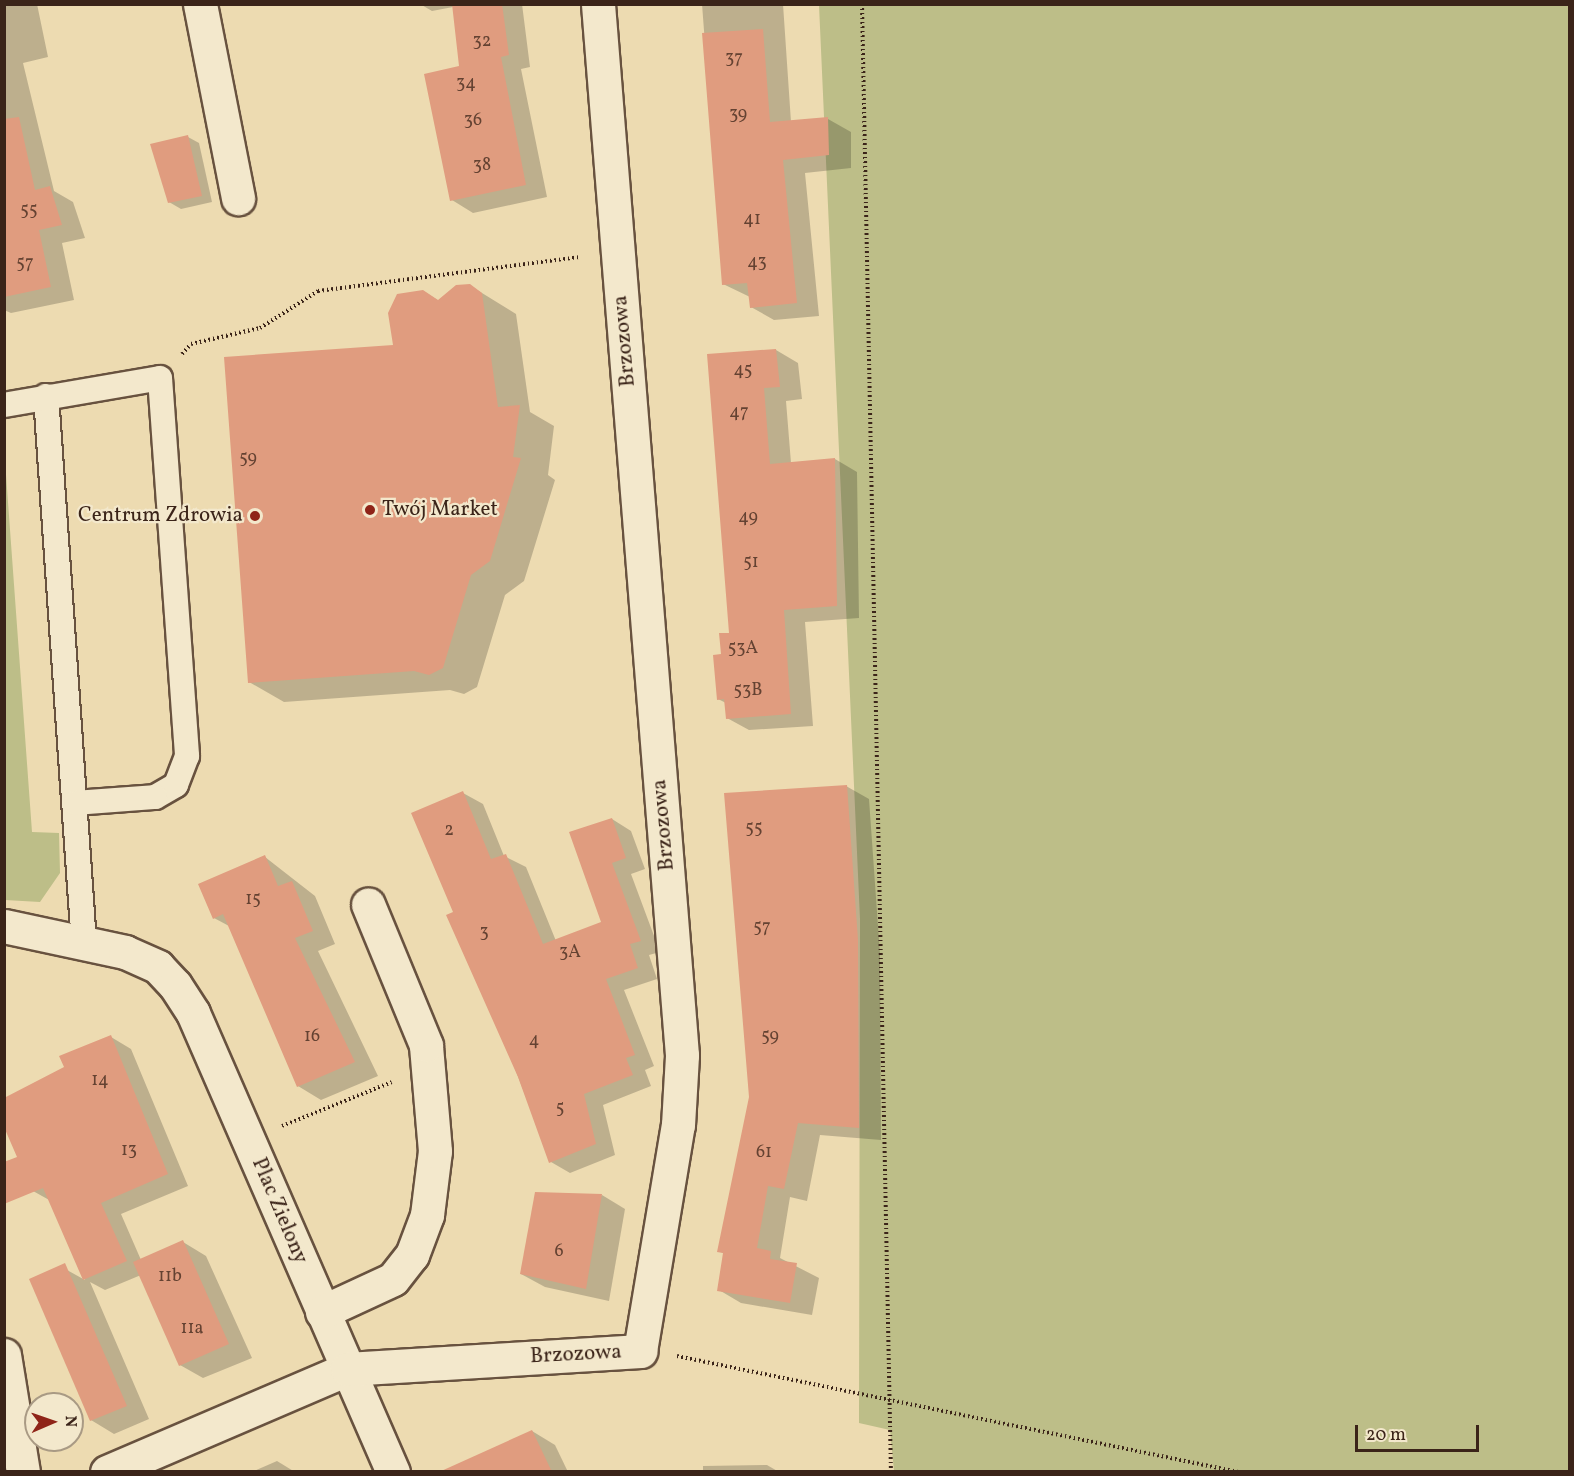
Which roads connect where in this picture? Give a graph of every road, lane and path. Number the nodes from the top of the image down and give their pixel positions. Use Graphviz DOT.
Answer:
graph roads {
  1 [pos="200,4"];
  2 [pos="598,4"];
  3 [pos="862,4"];
  4 [pos="238,198"];
  5 [pos="618,253"];
  6 [pos="160,378"];
  7 [pos="46,396"];
  8 [pos="4,405"];
  9 [pos="76,804"];
  10 [pos="368,904"];
  11 [pos="4,926"];
  12 [pos="84,943"];
  13 [pos="430,1068"];
  14 [pos="248,1139"];
  15 [pos="322,1312"];
  16 [pos="640,1351"];
  17 [pos="4,1355"];
  18 [pos="347,1369"];
  19 [pos="888,1398"];
  20 [pos="23,1472"];
  21 [pos="107,1472"];
  22 [pos="393,1472"];
  23 [pos="891,1472"];
  24 [pos="1238,1472"];
  1 -- 4 [label="street"];
  2 -- 5 [label="street, Brzozowa"];
  3 -- 19 [label="path"];
  5 -- 6 [label="path"];
  5 -- 16 [label="street, Brzozowa"];
  6 -- 7 [label="lane"];
  6 -- 9 [label="lane"];
  7 -- 8 [label="lane"];
  7 -- 9 [label="lane"];
  9 -- 12 [label="lane"];
  10 -- 13 [label="street"];
  11 -- 12 [label="street, Plac Zielony"];
  12 -- 14 [label="street, Plac Zielony"];
  13 -- 14 [label="path"];
  13 -- 15 [label="street"];
  14 -- 15 [label="street, Plac Zielony"];
  15 -- 18 [label="street, Plac Zielony"];
  16 -- 18 [label="street, Brzozowa"];
  16 -- 19 [label="path"];
  17 -- 20 [label="street"];
  18 -- 21 [label="street"];
  18 -- 22 [label="street, Plac Zielony"];
  19 -- 23 [label="path"];
  19 -- 24 [label="path"];
}
